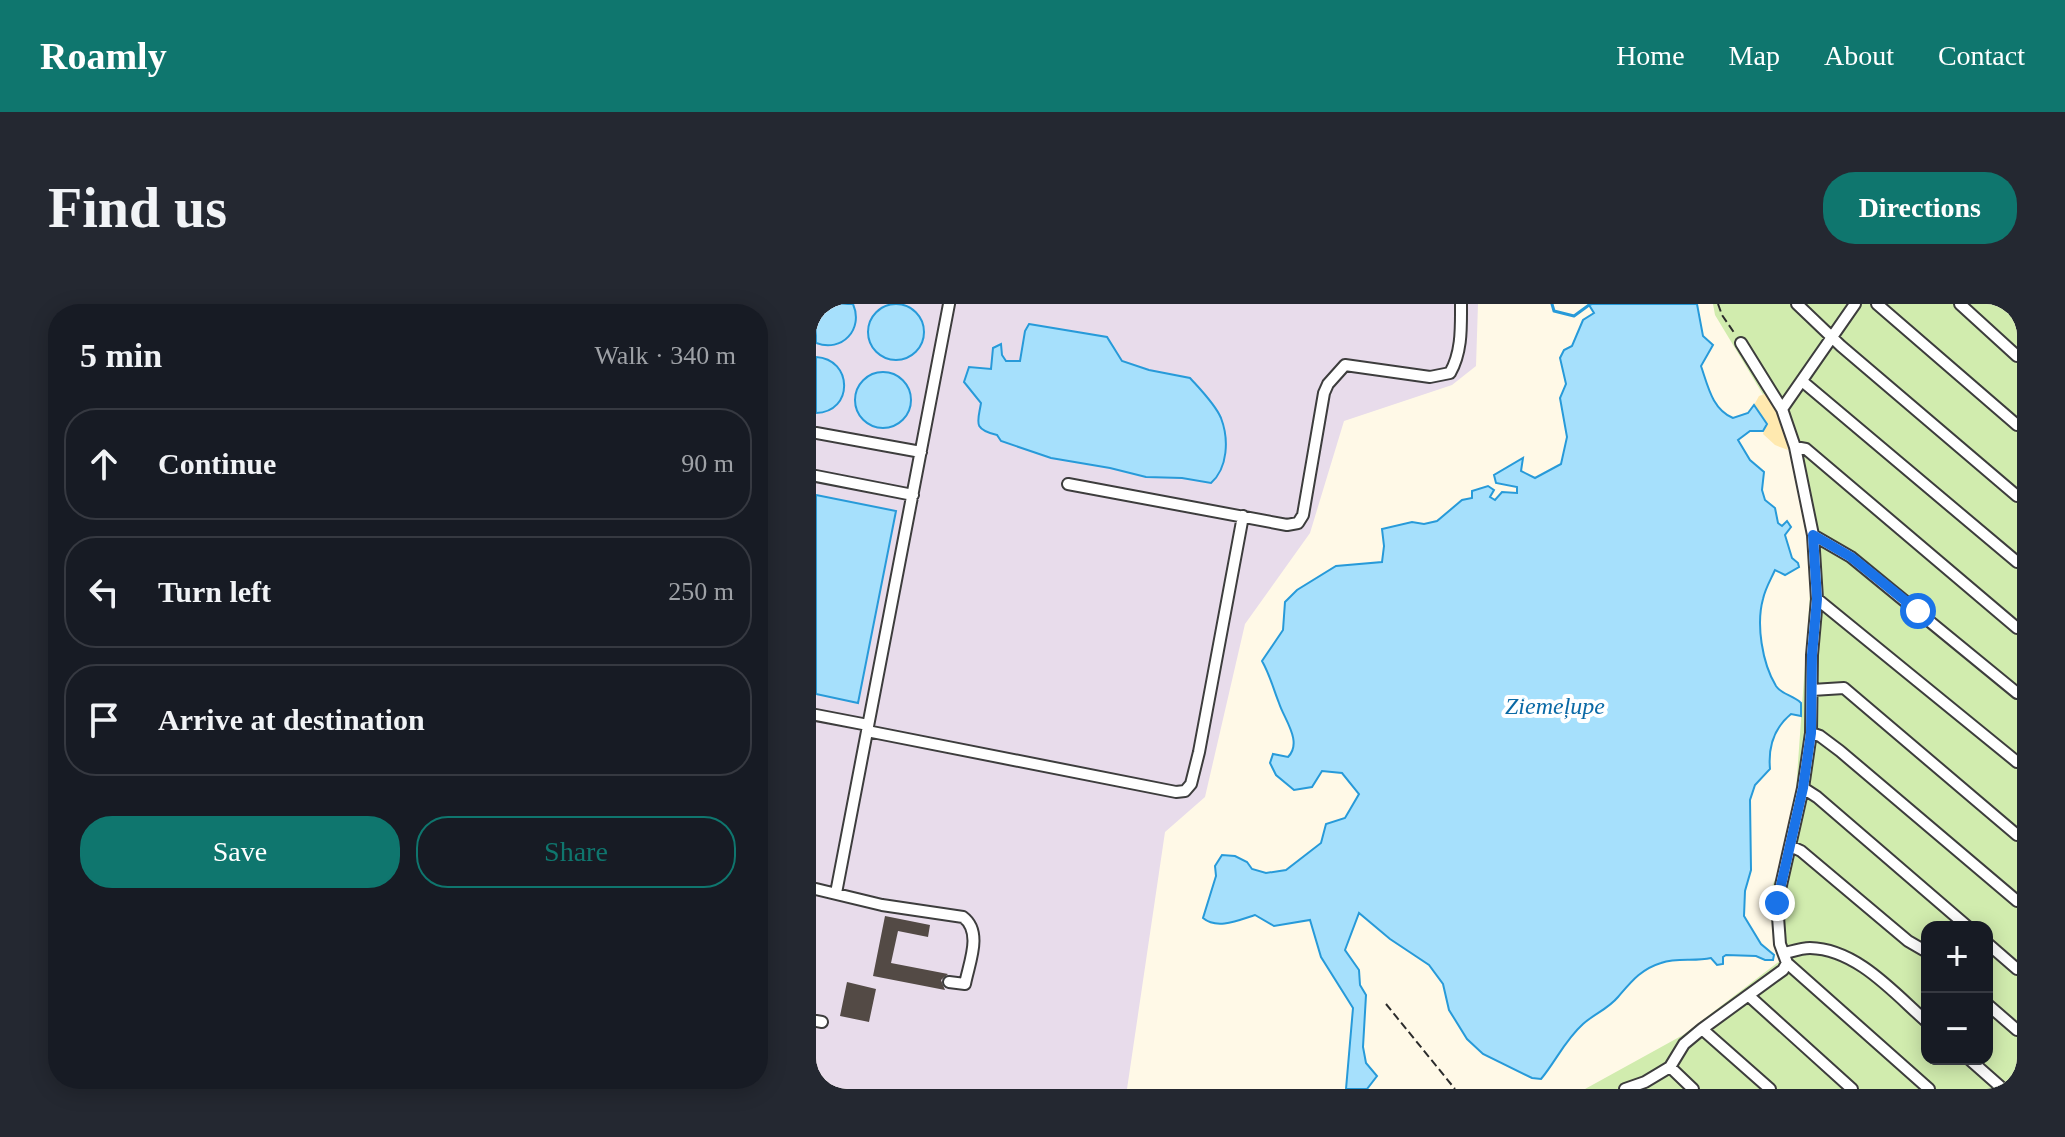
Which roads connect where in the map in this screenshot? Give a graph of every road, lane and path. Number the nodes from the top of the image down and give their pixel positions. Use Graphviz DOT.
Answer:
graph roads {
  1 [pos="949,304"];
  2 [pos="1461,304"];
  3 [pos="1718,304"];
  4 [pos="1797,304"];
  5 [pos="1855,304"];
  6 [pos="1877,304"];
  7 [pos="1960,304"];
  8 [pos="1833,336"];
  9 [pos="1741,343"];
  10 [pos="2017,356"];
  11 [pos="1802,381"];
  12 [pos="1782,409"];
  13 [pos="2017,425"];
  14 [pos="816,433"];
  15 [pos="1795,447"];
  16 [pos="921,452"];
  17 [pos="816,476"];
  18 [pos="1068,484"];
  19 [pos="913,495"];
  20 [pos="2017,496"];
  21 [pos="1243,516"];
  22 [pos="1813,535"];
  23 [pos="2017,562"];
  24 [pos="1817,599"];
  25 [pos="2017,628"];
  26 [pos="1812,690"];
  27 [pos="2017,693"];
  28 [pos="816,715"];
  29 [pos="868,728"];
  30 [pos="1811,733"];
  31 [pos="2017,762"];
  32 [pos="1803,788"];
  33 [pos="2017,835"];
  34 [pos="1790,846"];
  35 [pos="816,889"];
  36 [pos="836,893"];
  37 [pos="2017,901"];
  38 [pos="1961,921"];
  39 [pos="1993,948"];
  40 [pos="1921,949"];
  41 [pos="1786,958"];
  42 [pos="2017,969"];
  43 [pos="949,982"];
  44 [pos="1749,996"];
  45 [pos="1386,1004"];
  46 [pos="1993,1009"];
  47 [pos="1921,1017"];
  48 [pos="1702,1029"];
  49 [pos="2017,1030"];
  50 [pos="1976,1065"];
  51 [pos="1670,1067"];
  52 [pos="1455,1089"];
  53 [pos="1625,1089"];
  54 [pos="1693,1089"];
  55 [pos="1770,1089"];
  56 [pos="1852,1089"];
  57 [pos="1929,1089"];
  58 [pos="2003,1089"];
  1 -- 16 [label="lane"];
  2 -- 21 [label="lane"];
  3 -- 9 [label="path"];
  4 -- 8 [label="lane"];
  5 -- 8 [label="lane"];
  6 -- 13 [label="lane"];
  7 -- 10 [label="lane"];
  8 -- 11 [label="lane"];
  8 -- 20 [label="lane"];
  9 -- 12 [label="lane"];
  11 -- 12 [label="lane"];
  11 -- 23 [label="lane"];
  12 -- 15 [label="lane"];
  14 -- 16 [label="lane"];
  15 -- 22 [label="lane"];
  15 -- 25 [label="lane"];
  16 -- 19 [label="lane"];
  17 -- 19 [label="lane"];
  18 -- 21 [label="lane"];
  19 -- 29 [label="lane"];
  21 -- 29 [label="lane"];
  22 -- 24 [label="lane"];
  22 -- 27 [label="lane"];
  24 -- 26 [label="lane"];
  24 -- 31 [label="lane"];
  26 -- 30 [label="lane"];
  26 -- 33 [label="lane"];
  28 -- 29 [label="lane"];
  29 -- 36 [label="lane"];
  30 -- 32 [label="lane"];
  30 -- 37 [label="lane"];
  32 -- 34 [label="lane"];
  32 -- 38 [label="lane"];
  34 -- 40 [label="lane"];
  34 -- 41 [label="lane"];
  35 -- 36 [label="lane"];
  36 -- 43 [label="lane"];
  39 -- 42 [label="lane"];
  41 -- 44 [label="lane"];
  41 -- 47 [label="lane"];
  41 -- 57 [label="lane"];
  44 -- 48 [label="lane"];
  44 -- 56 [label="lane"];
  45 -- 52 [label="path"];
  46 -- 49 [label="lane"];
  48 -- 51 [label="lane"];
  48 -- 55 [label="lane"];
  50 -- 58 [label="lane"];
  51 -- 53 [label="lane"];
  51 -- 54 [label="lane"];
}
